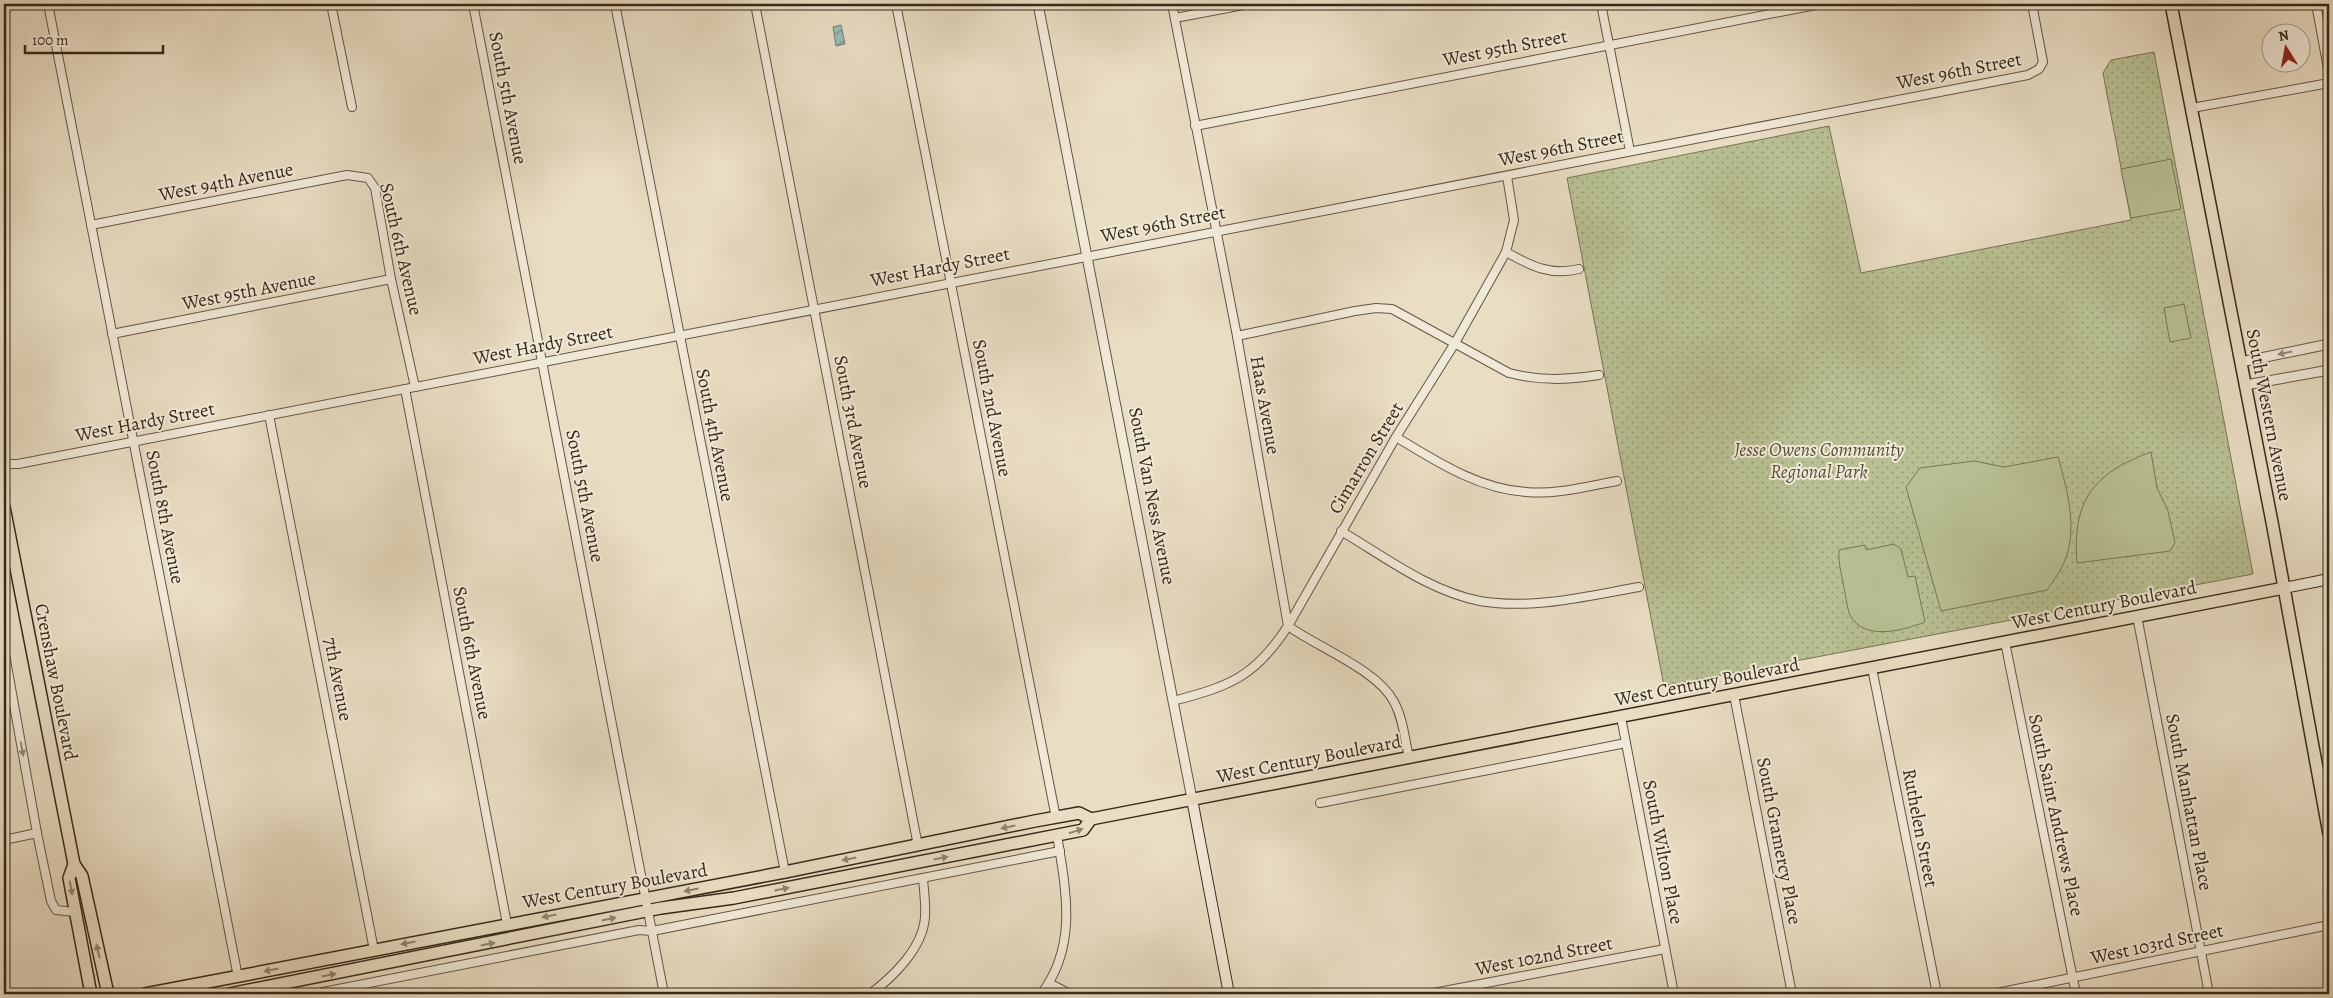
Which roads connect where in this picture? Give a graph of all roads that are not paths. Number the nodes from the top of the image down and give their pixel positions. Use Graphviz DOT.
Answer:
graph roads {
  1 [pos="48,4"];
  2 [pos="331,4"];
  3 [pos="473,4"];
  4 [pos="615,4"];
  5 [pos="756,4"];
  6 [pos="896,4"];
  7 [pos="1038,4"];
  8 [pos="1172,4"];
  9 [pos="1249,4"];
  10 [pos="1602,4"];
  11 [pos="1820,4"];
  12 [pos="2032,4"];
  13 [pos="2171,4"];
  14 [pos="2316,4"];
  15 [pos="1175,18"];
  16 [pos="1609,44"];
  17 [pos="2329,74"];
  18 [pos="2329,83"];
  19 [pos="352,107"];
  20 [pos="2192,108"];
  21 [pos="1195,126"];
  22 [pos="1630,151"];
  23 [pos="1507,176"];
  24 [pos="368,178"];
  25 [pos="91,225"];
  26 [pos="1216,230"];
  27 [pos="1506,252"];
  28 [pos="1088,255"];
  29 [pos="1579,269"];
  30 [pos="392,279"];
  31 [pos="950,282"];
  32 [pos="815,308"];
  33 [pos="112,334"];
  34 [pos="679,334"];
  35 [pos="1237,336"];
  36 [pos="1455,343"];
  37 [pos="2329,344"];
  38 [pos="542,362"];
  39 [pos="2242,362"];
  40 [pos="2329,370"];
  41 [pos="1599,375"];
  42 [pos="2246,385"];
  43 [pos="415,387"];
  44 [pos="405,389"];
  45 [pos="270,415"];
  46 [pos="1396,438"];
  47 [pos="134,441"];
  48 [pos="4,464"];
  49 [pos="1617,481"];
  50 [pos="4,507"];
  51 [pos="1341,531"];
  52 [pos="2329,579"];
  53 [pos="1639,587"];
  54 [pos="2284,588"];
  55 [pos="2137,616"];
  56 [pos="1288,626"];
  57 [pos="2004,642"];
  58 [pos="4,649"];
  59 [pos="1872,668"];
  60 [pos="1734,695"];
  61 [pos="1173,701"];
  62 [pos="1621,717"];
  63 [pos="1626,743"];
  64 [pos="1409,758"];
  65 [pos="1192,799"];
  66 [pos="1320,803"];
  67 [pos="1056,818"];
  68 [pos="1091,819"];
  69 [pos="37,833"];
  70 [pos="2329,834"];
  71 [pos="1057,835"];
  72 [pos="4,840"];
  73 [pos="918,846"];
  74 [pos="1060,851"];
  75 [pos="74,864"];
  76 [pos="785,872"];
  77 [pos="924,878"];
  78 [pos="646,898"];
  79 [pos="648,911"];
  80 [pos="75,912"];
  81 [pos="507,924"];
  82 [pos="2329,925"];
  83 [pos="652,931"];
  84 [pos="1665,949"];
  85 [pos="374,950"];
  86 [pos="2201,950"];
  87 [pos="238,977"];
  88 [pos="2074,979"];
  89 [pos="1049,983"];
  90 [pos="246,993"];
  91 [pos="91,994"];
  92 [pos="108,994"];
  93 [pos="145,994"];
  94 [pos="229,994"];
  95 [pos="313,994"];
  96 [pos="664,994"];
  97 [pos="870,994"];
  98 [pos="1041,994"];
  99 [pos="1070,994"];
  100 [pos="1229,994"];
  101 [pos="1428,994"];
  102 [pos="1674,994"];
  103 [pos="1792,994"];
  104 [pos="1937,994"];
  105 [pos="1992,994"];
  106 [pos="2076,994"];
  107 [pos="2209,994"];
  1 -- 25 [label="street, South 8th Avenue"];
  2 -- 19 [label="street"];
  3 -- 38 [label="street, South 5th Avenue"];
  4 -- 34 [label="street, South 4th Avenue"];
  5 -- 32 [label="street, South 3rd Avenue"];
  6 -- 31 [label="street, South 2nd Avenue"];
  7 -- 28 [label="street, South Van Ness Avenue"];
  8 -- 15 [label="street, Haas Avenue"];
  9 -- 15 [label="street"];
  10 -- 16 [label="street"];
  11 -- 16 [label="street, West 95th Street"];
  12 -- 22 [label="street, West 96th Street"];
  13 -- 20 [label="main road, South Western Avenue"];
  14 -- 17 [label="street"];
  15 -- 21 [label="street, Haas Avenue"];
  16 -- 21 [label="street, West 95th Street"];
  16 -- 22 [label="street"];
  18 -- 20 [label="street"];
  20 -- 39 [label="main road, South Western Avenue"];
  21 -- 26 [label="street, Haas Avenue"];
  22 -- 23 [label="street, West 96th Street"];
  23 -- 26 [label="street, West 96th Street"];
  23 -- 27 [label="street, Cimarron Street"];
  24 -- 25 [label="street, West 94th Avenue"];
  24 -- 30 [label="street, South 6th Avenue"];
  25 -- 33 [label="street, South 8th Avenue"];
  26 -- 28 [label="street, West 96th Street"];
  26 -- 35 [label="street, Haas Avenue"];
  27 -- 29 [label="street"];
  27 -- 36 [label="street, Cimarron Street"];
  28 -- 31 [label="street, West Hardy Street"];
  28 -- 61 [label="street, South Van Ness Avenue"];
  30 -- 33 [label="street, West 95th Avenue"];
  30 -- 43 [label="street, South 6th Avenue"];
  31 -- 32 [label="street, West Hardy Street"];
  31 -- 67 [label="street, South 2nd Avenue"];
  32 -- 34 [label="street, West Hardy Street"];
  32 -- 73 [label="street, South 3rd Avenue"];
  33 -- 47 [label="street, South 8th Avenue"];
  34 -- 38 [label="street, West Hardy Street"];
  34 -- 76 [label="street, South 4th Avenue"];
  35 -- 36 [label="street"];
  35 -- 56 [label="street, Haas Avenue"];
  36 -- 41 [label="street"];
  36 -- 46 [label="street, Cimarron Street"];
  37 -- 39 [label="street, one-way"];
  38 -- 43 [label="street, West Hardy Street"];
  38 -- 78 [label="street, South 5th Avenue"];
  39 -- 42 [label="main road, South Western Avenue"];
  40 -- 42 [label="street"];
  42 -- 54 [label="main road, South Western Avenue"];
  43 -- 44 [label="street, West Hardy Street"];
  44 -- 45 [label="street, West Hardy Street"];
  44 -- 81 [label="street, South 6th Avenue"];
  45 -- 47 [label="street, West Hardy Street"];
  45 -- 85 [label="street, 7th Avenue"];
  46 -- 49 [label="street"];
  46 -- 51 [label="street, Cimarron Street"];
  47 -- 48 [label="street, West Hardy Street"];
  47 -- 87 [label="street, South 8th Avenue"];
  50 -- 75 [label="main road, Crenshaw Boulevard"];
  51 -- 53 [label="street"];
  51 -- 56 [label="street, Cimarron Street"];
  52 -- 54 [label="main road, West Century Boulevard"];
  54 -- 55 [label="main road, West Century Boulevard"];
  54 -- 70 [label="main road, South Western Avenue"];
  55 -- 57 [label="main road, West Century Boulevard"];
  55 -- 86 [label="street, South Manhattan Place"];
  56 -- 61 [label="street, Cimarron Street"];
  56 -- 64 [label="street"];
  57 -- 59 [label="main road, West Century Boulevard"];
  57 -- 88 [label="street, South Saint Andrews Place"];
  58 -- 69 [label="street, one-way"];
  59 -- 60 [label="main road, West Century Boulevard"];
  59 -- 104 [label="street, Ruthelen Street"];
  60 -- 62 [label="main road, West Century Boulevard"];
  60 -- 103 [label="street, South Gramercy Place"];
  61 -- 65 [label="street, South Van Ness Avenue"];
  62 -- 63 [label="street, South Wilton Place"];
  62 -- 64 [label="main road, West Century Boulevard"];
  63 -- 66 [label="street"];
  63 -- 84 [label="street, South Wilton Place"];
  64 -- 65 [label="main road, West Century Boulevard"];
  65 -- 68 [label="main road, West Century Boulevard"];
  65 -- 100 [label="main road, South Van Ness Avenue"];
  67 -- 68 [label="main road, West Century Boulevard"];
  67 -- 73 [label="main road, West Century Boulevard, one-way"];
  71 -- 68 [label="main road, West Century Boulevard, one-way"];
  69 -- 72 [label="street"];
  69 -- 80 [label="street"];
  71 -- 74 [label="street"];
  79 -- 71 [label="main road, West Century Boulevard, one-way"];
  73 -- 76 [label="main road, West Century Boulevard, one-way"];
  74 -- 77 [label="street"];
  74 -- 89 [label="street"];
  75 -- 80 [label="main road, Crenshaw Boulevard, one-way"];
  92 -- 75 [label="main road, Crenshaw Boulevard, one-way"];
  76 -- 78 [label="main road, West Century Boulevard, one-way"];
  77 -- 83 [label="street"];
  77 -- 97 [label="street"];
  78 -- 79 [label="street, South 5th Avenue"];
  78 -- 81 [label="main road, West Century Boulevard, one-way"];
  79 -- 83 [label="street, South 5th Avenue"];
  90 -- 79 [label="main road, West Century Boulevard, one-way"];
  80 -- 91 [label="main road, Crenshaw Boulevard"];
  81 -- 85 [label="main road, West Century Boulevard, one-way"];
  82 -- 86 [label="street, West 103rd Street"];
  83 -- 95 [label="street"];
  83 -- 96 [label="street, South 5th Avenue"];
  84 -- 101 [label="street, West 102nd Street"];
  84 -- 102 [label="street, South Wilton Place"];
  85 -- 87 [label="main road, West Century Boulevard, one-way"];
  86 -- 88 [label="street, West 103rd Street"];
  86 -- 107 [label="street, South Manhattan Place"];
  87 -- 93 [label="main road, West Century Boulevard"];
  88 -- 105 [label="street, West 103rd Street"];
  88 -- 106 [label="street, South Saint Andrews Place"];
  89 -- 98 [label="street"];
  89 -- 99 [label="street"];
  90 -- 94 [label="main road, West Century Boulevard"];
}
